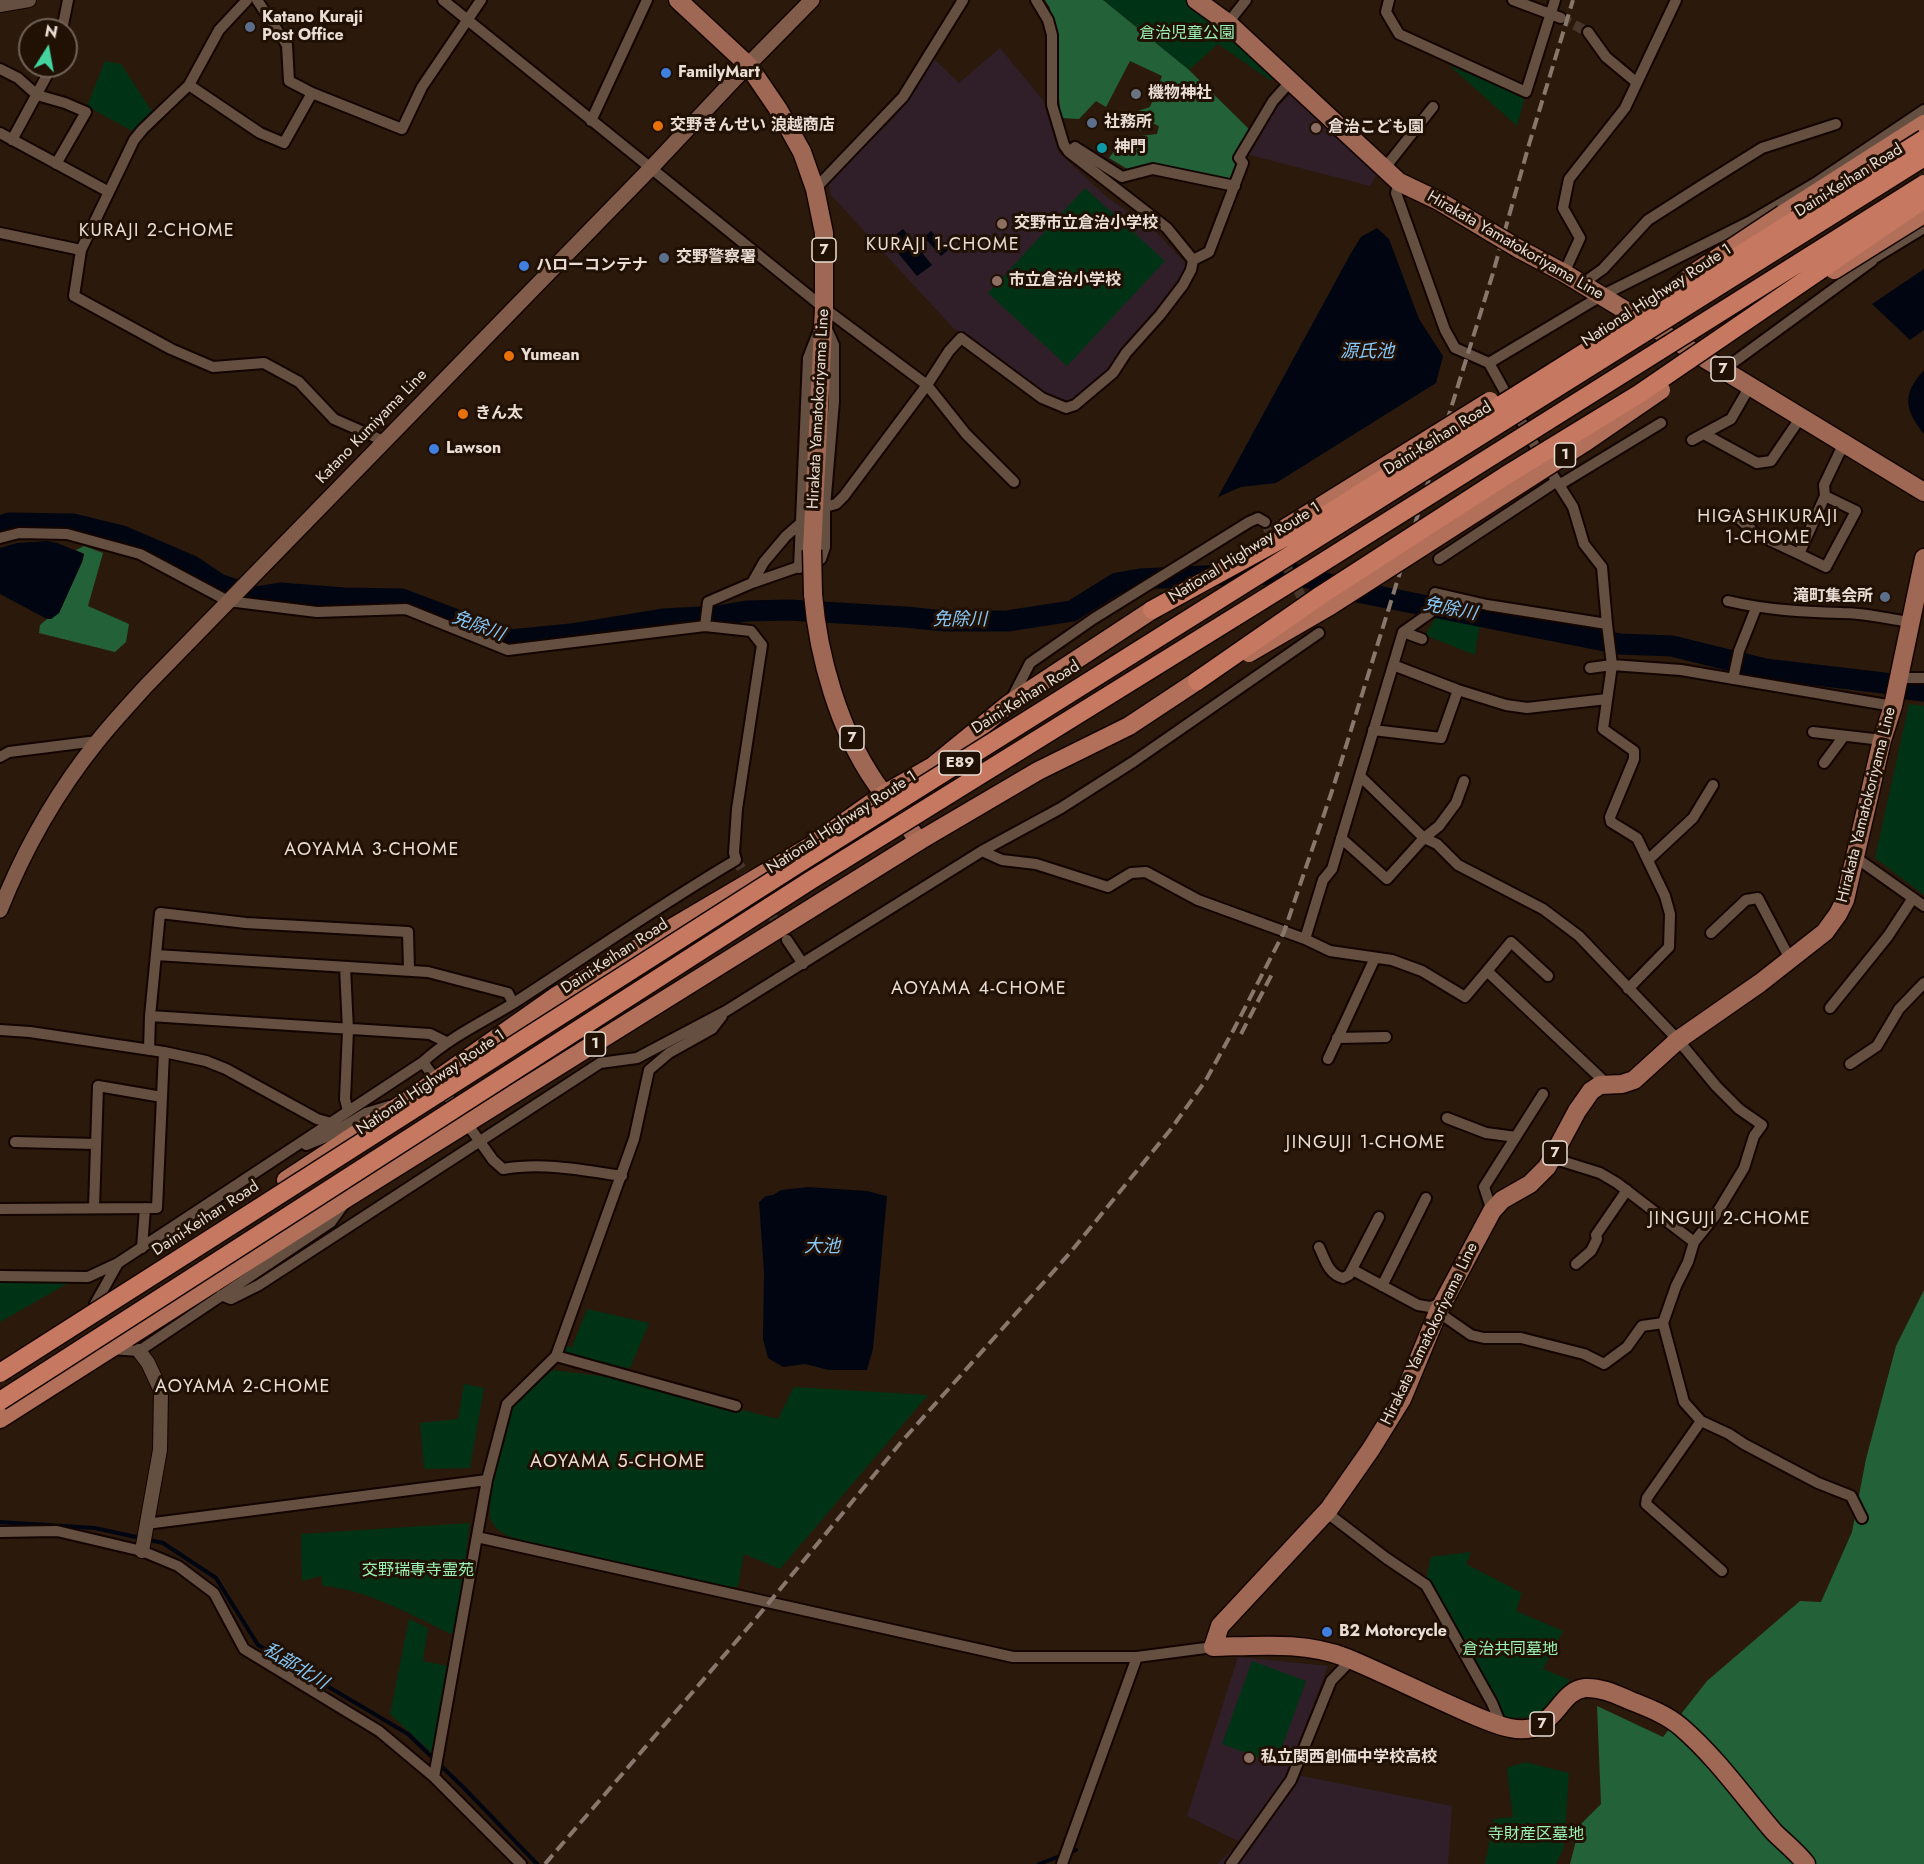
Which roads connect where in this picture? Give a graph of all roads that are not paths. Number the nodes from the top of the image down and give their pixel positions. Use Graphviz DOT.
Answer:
graph roads {
  1 [pos="26,0"];
  2 [pos="68,0"];
  3 [pos="247,0"];
  4 [pos="257,0"];
  5 [pos="443,0"];
  6 [pos="481,0"];
  7 [pos="647,0"];
  8 [pos="678,0"];
  9 [pos="812,0"];
  10 [pos="963,0"];
  11 [pos="1036,0"];
  12 [pos="1196,0"];
  13 [pos="1246,0"];
  14 [pos="1389,0"];
  15 [pos="1514,0"];
  16 [pos="1555,0"];
  17 [pos="1676,0"];
  18 [pos="0,5"];
  19 [pos="1556,16"];
  20 [pos="64,18"];
  21 [pos="466,20"];
  22 [pos="1228,23"];
  23 [pos="1588,32"];
  24 [pos="748,65"];
  25 [pos="0,69"];
  26 [pos="46,78"];
  27 [pos="1290,82"];
  28 [pos="1636,82"];
  29 [pos="189,85"];
  30 [pos="312,93"];
  31 [pos="37,96"];
  32 [pos="1433,107"];
  33 [pos="1924,110"];
  34 [pos="591,121"];
  35 [pos="1836,124"];
  36 [pos="1924,124"];
  37 [pos="0,133"];
  38 [pos="1924,139"];
  39 [pos="12,140"];
  40 [pos="1069,152"];
  41 [pos="1924,157"];
  42 [pos="56,164"];
  43 [pos="650,169"];
  44 [pos="1384,169"];
  45 [pos="1399,182"];
  46 [pos="1924,184"];
  47 [pos="1235,186"];
  48 [pos="816,189"];
  49 [pos="109,192"];
  50 [pos="1924,199"];
  51 [pos="1924,214"];
  52 [pos="1749,222"];
  53 [pos="1924,228"];
  54 [pos="0,233"];
  55 [pos="81,250"];
  56 [pos="1193,260"];
  57 [pos="1872,261"];
  58 [pos="1564,273"];
  59 [pos="1829,273"];
  60 [pos="1582,284"];
  61 [pos="1601,296"];
  62 [pos="1660,296"];
  63 [pos="824,315"];
  64 [pos="1696,353"];
  65 [pos="1489,363"];
  66 [pos="1723,370"];
  67 [pos="927,385"];
  68 [pos="1750,386"];
  69 [pos="1801,417"];
  70 [pos="1661,423"];
  71 [pos="1704,434"];
  72 [pos="1692,440"];
  73 [pos="384,441"];
  74 [pos="1844,443"];
  75 [pos="1539,453"];
  76 [pos="1014,482"];
  77 [pos="1558,483"];
  78 [pos="1924,492"];
  79 [pos="1825,496"];
  80 [pos="825,507"];
  81 [pos="1735,515"];
  82 [pos="802,522"];
  83 [pos="1265,522"];
  84 [pos="0,538"];
  85 [pos="1799,554"];
  86 [pos="1924,558"];
  87 [pos="1438,559"];
  88 [pos="800,568"];
  89 [pos="752,583"];
  90 [pos="230,599"];
  91 [pos="1728,602"];
  92 [pos="1756,608"];
  93 [pos="1152,610"];
  94 [pos="1911,622"];
  95 [pos="1606,624"];
  96 [pos="705,626"];
  97 [pos="1403,632"];
  98 [pos="1319,633"];
  99 [pos="1422,639"];
  100 [pos="1393,665"];
  101 [pos="1612,665"];
  102 [pos="1590,668"];
  103 [pos="1734,674"];
  104 [pos="1924,678"];
  105 [pos="1197,681"];
  106 [pos="1458,690"];
  107 [pos="1896,690"];
  108 [pos="1607,699"];
  109 [pos="1009,704"];
  110 [pos="1373,730"];
  111 [pos="1813,732"];
  112 [pos="1844,736"];
  113 [pos="1882,740"];
  114 [pos="97,741"];
  115 [pos="0,757"];
  116 [pos="1824,763"];
  117 [pos="1360,776"];
  118 [pos="1464,782"];
  119 [pos="1713,785"];
  120 [pos="884,794"];
  121 [pos="1341,838"];
  122 [pos="1424,838"];
  123 [pos="919,841"];
  124 [pos="982,851"];
  125 [pos="1855,857"];
  126 [pos="1648,860"];
  127 [pos="1913,898"];
  128 [pos="1924,906"];
  129 [pos="0,910"];
  130 [pos="1711,933"];
  131 [pos="1305,939"];
  132 [pos="788,940"];
  133 [pos="156,955"];
  134 [pos="1375,958"];
  135 [pos="1790,959"];
  136 [pos="803,964"];
  137 [pos="345,967"];
  138 [pos="409,970"];
  139 [pos="1487,971"];
  140 [pos="1548,976"];
  141 [pos="1924,983"];
  142 [pos="1628,989"];
  143 [pos="513,1003"];
  144 [pos="1830,1008"];
  145 [pos="726,1011"];
  146 [pos="150,1016"];
  147 [pos="0,1030"];
  148 [pos="348,1030"];
  149 [pos="1386,1037"];
  150 [pos="1337,1038"];
  151 [pos="1678,1040"];
  152 [pos="446,1042"];
  153 [pos="149,1050"];
  154 [pos="164,1052"];
  155 [pos="1328,1059"];
  156 [pos="423,1062"];
  157 [pos="1850,1064"];
  158 [pos="437,1080"];
  159 [pos="1607,1084"];
  160 [pos="1543,1094"];
  161 [pos="162,1097"];
  162 [pos="408,1100"];
  163 [pos="348,1111"];
  164 [pos="1447,1118"];
  165 [pos="331,1123"];
  166 [pos="468,1123"];
  167 [pos="1516,1137"];
  168 [pos="479,1141"];
  169 [pos="15,1142"];
  170 [pos="96,1144"];
  171 [pos="281,1156"];
  172 [pos="1552,1158"];
  173 [pos="622,1176"];
  174 [pos="1627,1190"];
  175 [pos="347,1198"];
  176 [pos="1426,1198"];
  177 [pos="94,1208"];
  178 [pos="145,1208"];
  179 [pos="0,1209"];
  180 [pos="1492,1210"];
  181 [pos="1378,1218"];
  182 [pos="1694,1242"];
  183 [pos="1319,1247"];
  184 [pos="142,1248"];
  185 [pos="118,1263"];
  186 [pos="1576,1264"];
  187 [pos="1353,1270"];
  188 [pos="0,1276"];
  189 [pos="1382,1286"];
  190 [pos="221,1295"];
  191 [pos="95,1304"];
  192 [pos="1440,1308"];
  193 [pos="1663,1323"];
  194 [pos="111,1349"];
  195 [pos="140,1352"];
  196 [pos="556,1356"];
  197 [pos="0,1365"];
  198 [pos="0,1373"];
  199 [pos="0,1401"];
  200 [pos="736,1407"];
  201 [pos="0,1419"];
  202 [pos="1701,1421"];
  203 [pos="487,1480"];
  204 [pos="1326,1512"];
  205 [pos="1863,1518"];
  206 [pos="146,1524"];
  207 [pos="0,1532"];
  208 [pos="477,1537"];
  209 [pos="142,1551"];
  210 [pos="1722,1571"];
  211 [pos="1213,1647"];
  212 [pos="1137,1657"];
  213 [pos="1351,1660"];
  214 [pos="1501,1725"];
  215 [pos="434,1777"];
  216 [pos="521,1864"];
  217 [pos="1062,1864"];
  218 [pos="1231,1864"];
  219 [pos="1806,1864"];
  1 -- 18 [label="street"];
  2 -- 20 [label="street"];
  3 -- 29 [label="street"];
  4 -- 30 [label="street"];
  5 -- 21 [label="street"];
  6 -- 21 [label="street"];
  7 -- 34 [label="street"];
  8 -- 24 [label="main road, Hirakata Yamatokoriyama Line / 7"];
  9 -- 24 [label="main road, Katano Kumiyama Line"];
  10 -- 48 [label="street"];
  11 -- 40 [label="street"];
  12 -- 22 [label="main road, Hirakata Yamatokoriyama Line / 7"];
  13 -- 22 [label="street"];
  14 -- 19 [label="street"];
  15 -- 19 [label="street"];
  16 -- 19 [label="street"];
  17 -- 28 [label="street"];
  21 -- 30 [label="street"];
  21 -- 34 [label="street"];
  22 -- 27 [label="main road, Hirakata Yamatokoriyama Line / 7"];
  23 -- 28 [label="street"];
  24 -- 43 [label="main road, Katano Kumiyama Line"];
  24 -- 48 [label="main road, Hirakata Yamatokoriyama Line / 7"];
  25 -- 31 [label="street"];
  26 -- 31 [label="street"];
  27 -- 44 [label="main road, Hirakata Yamatokoriyama Line / 7"];
  27 -- 47 [label="street"];
  28 -- 58 [label="street"];
  29 -- 30 [label="street"];
  29 -- 49 [label="street"];
  31 -- 39 [label="street"];
  31 -- 42 [label="street"];
  32 -- 44 [label="street"];
  33 -- 52 [label="street"];
  34 -- 43 [label="street"];
  35 -- 60 [label="street"];
  36 -- 62 [label="highway, National Highway Route 1, bridge"];
  37 -- 39 [label="street"];
  38 -- 93 [label="highway, bridge"];
  39 -- 42 [label="street"];
  40 -- 47 [label="street"];
  40 -- 56 [label="street"];
  41 -- 198 [label="highway, Daini-Keihan Road / E89, bridge"];
  42 -- 49 [label="street"];
  43 -- 63 [label="street"];
  43 -- 73 [label="main road, Katano Kumiyama Line"];
  44 -- 45 [label="main road, Hirakata Yamatokoriyama Line / 7"];
  45 -- 58 [label="main road, Hirakata Yamatokoriyama Line / 7, bridge"];
  45 -- 65 [label="street"];
  46 -- 199 [label="highway, E89, bridge"];
  47 -- 56 [label="street"];
  48 -- 63 [label="main road, Hirakata Yamatokoriyama Line / 7"];
  49 -- 55 [label="street"];
  50 -- 105 [label="highway, bridge"];
  51 -- 59 [label="highway, 1, bridge"];
  52 -- 61 [label="street"];
  52 -- 62 [label="street"];
  53 -- 57 [label="street"];
  54 -- 55 [label="street"];
  55 -- 73 [label="street"];
  56 -- 67 [label="street"];
  57 -- 59 [label="street"];
  57 -- 66 [label="street"];
  58 -- 60 [label="main road, Hirakata Yamatokoriyama Line / 7"];
  59 -- 105 [label="highway, 1, bridge"];
  60 -- 61 [label="main road, Hirakata Yamatokoriyama Line / 7"];
  61 -- 64 [label="main road, Hirakata Yamatokoriyama Line / 7"];
  61 -- 65 [label="street"];
  62 -- 93 [label="highway, National Highway Route 1, bridge"];
  63 -- 67 [label="street"];
  63 -- 80 [label="street"];
  63 -- 82 [label="street"];
  63 -- 120 [label="main road, Hirakata Yamatokoriyama Line / 7, bridge"];
  64 -- 66 [label="main road, Hirakata Yamatokoriyama Line / 7"];
  64 -- 75 [label="street"];
  65 -- 75 [label="street"];
  66 -- 68 [label="main road, Hirakata Yamatokoriyama Line / 7"];
  67 -- 76 [label="street"];
  67 -- 80 [label="street"];
  68 -- 69 [label="main road, Hirakata Yamatokoriyama Line / 7"];
  68 -- 71 [label="street"];
  69 -- 71 [label="street"];
  69 -- 74 [label="main road, Hirakata Yamatokoriyama Line / 7"];
  70 -- 77 [label="street"];
  71 -- 72 [label="street"];
  73 -- 90 [label="main road, Katano Kumiyama Line"];
  74 -- 78 [label="main road, Hirakata Yamatokoriyama Line / 7"];
  74 -- 79 [label="street"];
  75 -- 77 [label="street"];
  77 -- 87 [label="street"];
  77 -- 95 [label="street"];
  79 -- 85 [label="street"];
  79 -- 85 [label="street"];
  80 -- 88 [label="street"];
  81 -- 85 [label="street"];
  82 -- 88 [label="street"];
  82 -- 89 [label="street"];
  83 -- 109 [label="street"];
  84 -- 90 [label="street"];
  86 -- 94 [label="main road, Hirakata Yamatokoriyama Line / 7"];
  88 -- 89 [label="street"];
  89 -- 96 [label="street"];
  90 -- 96 [label="street"];
  90 -- 114 [label="main road, Katano Kumiyama Line"];
  91 -- 92 [label="street"];
  92 -- 94 [label="street"];
  92 -- 103 [label="street"];
  93 -- 109 [label="highway, National Highway Route 1"];
  94 -- 107 [label="main road, Hirakata Yamatokoriyama Line / 7"];
  95 -- 97 [label="street"];
  95 -- 101 [label="street"];
  96 -- 143 [label="street"];
  97 -- 99 [label="street"];
  97 -- 100 [label="street"];
  98 -- 124 [label="street"];
  100 -- 106 [label="street"];
  100 -- 110 [label="street"];
  101 -- 102 [label="street"];
  101 -- 103 [label="street"];
  101 -- 108 [label="street"];
  103 -- 107 [label="street"];
  104 -- 107 [label="street"];
  105 -- 123 [label="highway, 1"];
  106 -- 108 [label="street"];
  106 -- 110 [label="street"];
  107 -- 113 [label="main road, Hirakata Yamatokoriyama Line / 7"];
  108 -- 126 [label="street"];
  109 -- 120 [label="highway, National Highway Route 1"];
  110 -- 117 [label="street"];
  111 -- 112 [label="street"];
  112 -- 113 [label="street"];
  112 -- 116 [label="street"];
  113 -- 125 [label="main road, Hirakata Yamatokoriyama Line / 7"];
  114 -- 115 [label="street"];
  114 -- 129 [label="main road, Katano Kumiyama Line"];
  117 -- 121 [label="street"];
  117 -- 122 [label="street"];
  118 -- 122 [label="street"];
  119 -- 126 [label="street"];
  120 -- 123 [label="main road, Hirakata Yamatokoriyama Line / 7"];
  120 -- 158 [label="highway, National Highway Route 1"];
  121 -- 122 [label="street"];
  121 -- 131 [label="street"];
  122 -- 142 [label="street"];
  123 -- 166 [label="highway, 1"];
  124 -- 131 [label="street"];
  124 -- 136 [label="street"];
  125 -- 127 [label="street"];
  125 -- 135 [label="main road, Hirakata Yamatokoriyama Line / 7"];
  126 -- 142 [label="street"];
  127 -- 128 [label="street"];
  127 -- 144 [label="street"];
  130 -- 135 [label="street"];
  131 -- 134 [label="street"];
  132 -- 136 [label="street"];
  133 -- 137 [label="street"];
  133 -- 138 [label="street"];
  133 -- 146 [label="street"];
  134 -- 139 [label="street"];
  134 -- 150 [label="street"];
  135 -- 151 [label="main road, Hirakata Yamatokoriyama Line / 7"];
  136 -- 145 [label="street"];
  137 -- 138 [label="street"];
  137 -- 148 [label="street"];
  138 -- 143 [label="street"];
  139 -- 140 [label="street"];
  139 -- 159 [label="street"];
  141 -- 157 [label="street"];
  142 -- 151 [label="street"];
  143 -- 152 [label="street"];
  145 -- 168 [label="street"];
  145 -- 173 [label="street"];
  146 -- 148 [label="street"];
  146 -- 153 [label="street"];
  147 -- 153 [label="street"];
  148 -- 152 [label="street"];
  148 -- 163 [label="street"];
  149 -- 150 [label="street"];
  150 -- 155 [label="street"];
  151 -- 159 [label="main road, Hirakata Yamatokoriyama Line / 7"];
  151 -- 182 [label="street"];
  152 -- 156 [label="street"];
  153 -- 154 [label="street"];
  154 -- 161 [label="street"];
  154 -- 165 [label="street"];
  156 -- 158 [label="street"];
  156 -- 163 [label="street"];
  158 -- 162 [label="highway, National Highway Route 1"];
  158 -- 166 [label="street"];
  159 -- 172 [label="main road, Hirakata Yamatokoriyama Line / 7"];
  160 -- 167 [label="street"];
  161 -- 170 [label="street"];
  161 -- 178 [label="street"];
  162 -- 171 [label="street"];
  162 -- 191 [label="highway, National Highway Route 1"];
  163 -- 165 [label="street"];
  164 -- 167 [label="street"];
  165 -- 171 [label="street"];
  166 -- 168 [label="street"];
  166 -- 175 [label="highway, 1"];
  167 -- 180 [label="street"];
  168 -- 173 [label="street"];
  168 -- 190 [label="street"];
  169 -- 170 [label="street"];
  170 -- 177 [label="street"];
  171 -- 184 [label="street"];
  172 -- 174 [label="street"];
  172 -- 180 [label="main road, Hirakata Yamatokoriyama Line / 7"];
  173 -- 196 [label="street"];
  174 -- 182 [label="street"];
  174 -- 186 [label="street"];
  175 -- 190 [label="street"];
  175 -- 194 [label="highway, 1"];
  176 -- 189 [label="street"];
  177 -- 178 [label="street"];
  177 -- 179 [label="street"];
  178 -- 184 [label="street"];
  180 -- 192 [label="main road, Hirakata Yamatokoriyama Line / 7"];
  181 -- 187 [label="street"];
  182 -- 193 [label="street"];
  183 -- 187 [label="street"];
  184 -- 185 [label="street"];
  185 -- 188 [label="street"];
  185 -- 191 [label="street"];
  187 -- 189 [label="street"];
  189 -- 192 [label="street"];
  190 -- 195 [label="street"];
  191 -- 197 [label="highway, National Highway Route 1"];
  192 -- 193 [label="street"];
  192 -- 204 [label="main road, Hirakata Yamatokoriyama Line / 7"];
  193 -- 202 [label="street"];
  194 -- 195 [label="street"];
  194 -- 201 [label="highway, 1"];
  195 -- 206 [label="street"];
  196 -- 200 [label="street"];
  196 -- 203 [label="street"];
  202 -- 205 [label="street"];
  202 -- 210 [label="street"];
  203 -- 206 [label="street"];
  203 -- 208 [label="street"];
  204 -- 211 [label="main road, Hirakata Yamatokoriyama Line / 7"];
  204 -- 214 [label="street"];
  206 -- 209 [label="street"];
  207 -- 209 [label="street"];
  208 -- 212 [label="street"];
  208 -- 215 [label="street"];
  209 -- 215 [label="street"];
  211 -- 212 [label="street"];
  211 -- 213 [label="main road, 7"];
  212 -- 217 [label="street"];
  213 -- 214 [label="main road, 7"];
  213 -- 218 [label="street"];
  214 -- 219 [label="main road, 7"];
  215 -- 216 [label="street"];
}
